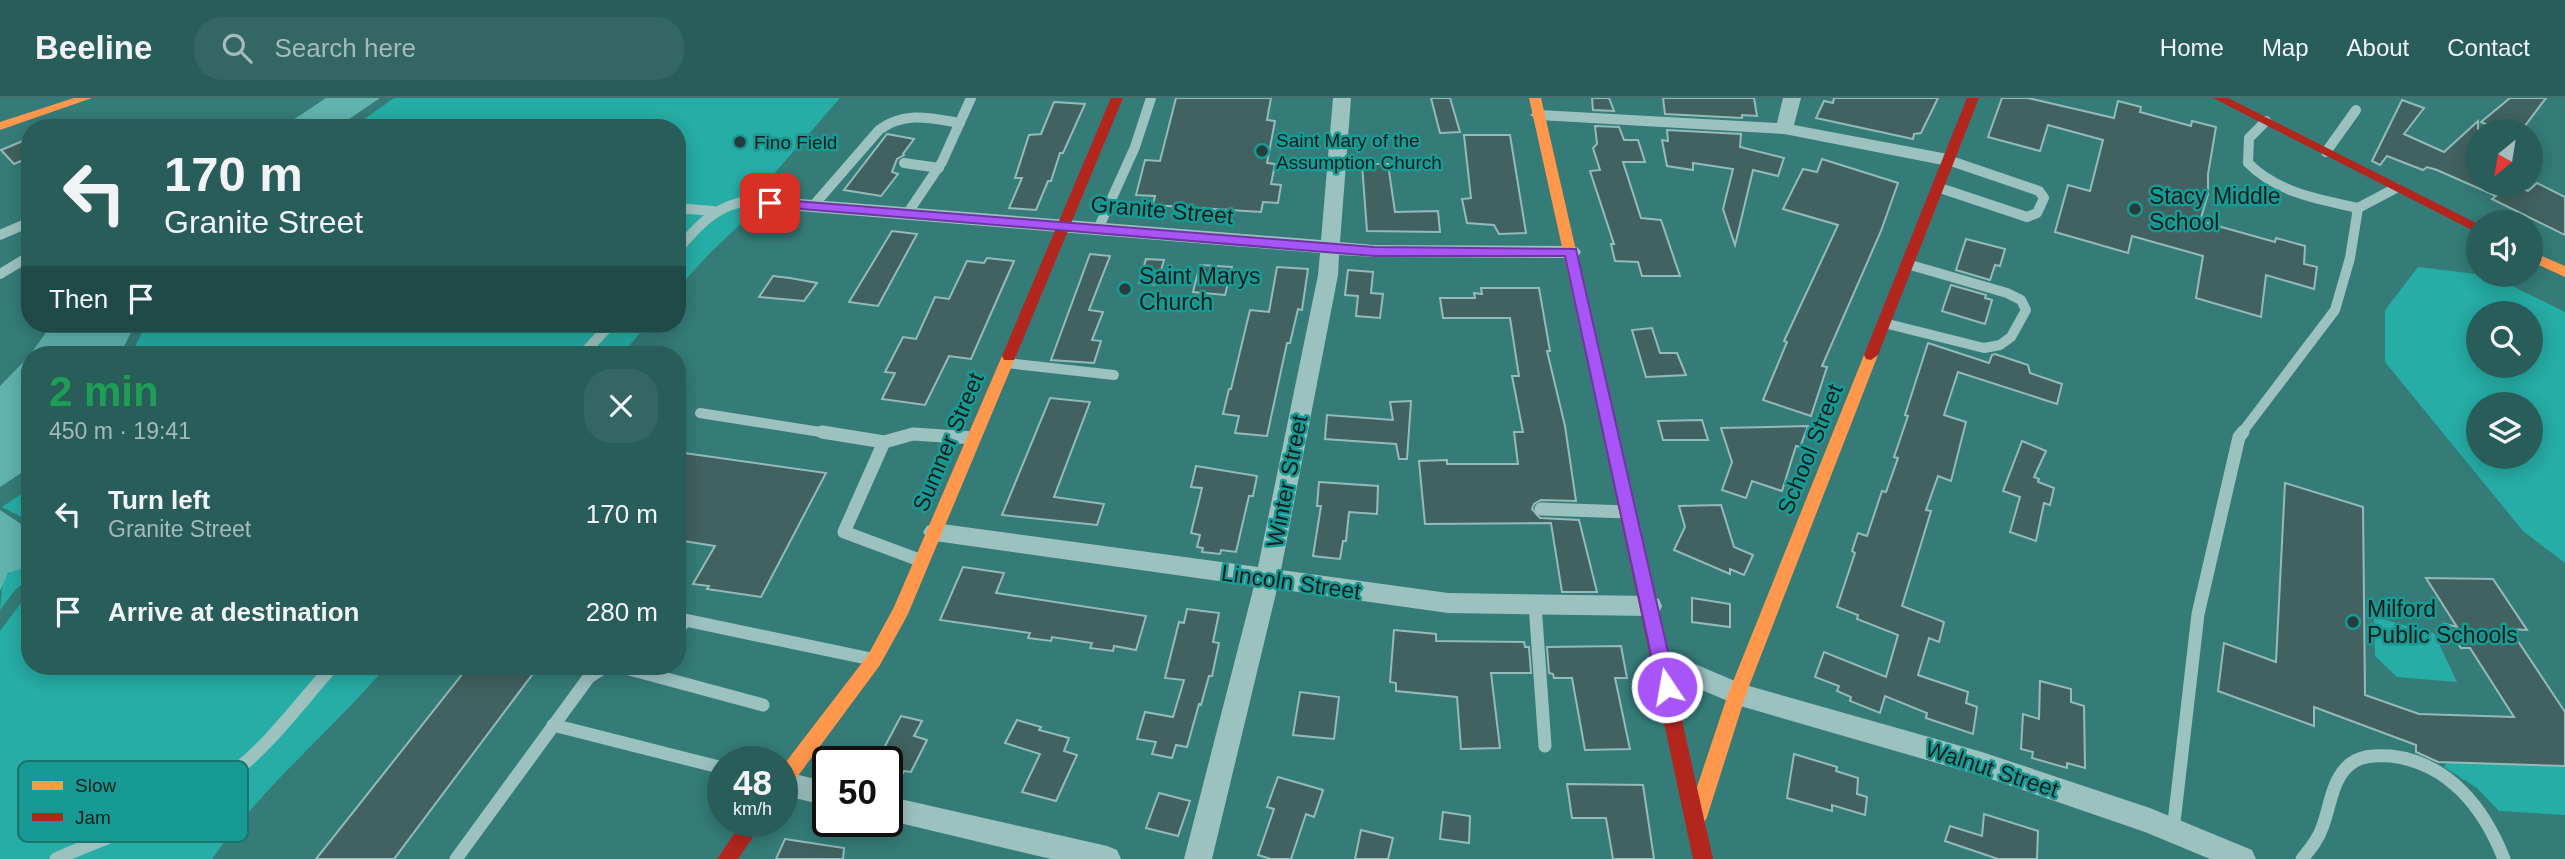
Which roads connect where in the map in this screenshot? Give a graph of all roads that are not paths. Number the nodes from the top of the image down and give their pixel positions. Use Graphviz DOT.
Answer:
graph roads {
  1 [pos="86,98"];
  2 [pos="971,98"];
  3 [pos="1117,98"];
  4 [pos="1151,98"];
  5 [pos="1342,98"];
  6 [pos="1792,98"];
  7 [pos="1973,98"];
  8 [pos="2219,98"];
  9 [pos="1537,107"];
  10 [pos="2356,110"];
  11 [pos="21,119"];
  12 [pos="22,119"];
  13 [pos="2266,121"];
  14 [pos="960,123"];
  15 [pos="0,126"];
  16 [pos="1784,130"];
  17 [pos="2326,152"];
  18 [pos="1948,160"];
  19 [pos="904,163"];
  20 [pos="939,168"];
  21 [pos="1937,187"];
  22 [pos="2396,188"];
  23 [pos="750,201"];
  24 [pos="813,206"];
  25 [pos="2358,208"];
  26 [pos="686,209"];
  27 [pos="713,211"];
  28 [pos="907,214"];
  29 [pos="2466,223"];
  30 [pos="21,226"];
  31 [pos="1063,226"];
  32 [pos="1098,229"];
  33 [pos="0,235"];
  34 [pos="686,240"];
  35 [pos="1330,248"];
  36 [pos="1571,252"];
  37 [pos="2543,260"];
  38 [pos="21,261"];
  39 [pos="1907,264"];
  40 [pos="2563,268"];
  41 [pos="0,274"];
  42 [pos="1884,323"];
  43 [pos="599,333"];
  44 [pos="603,333"];
  45 [pos="599,337"];
  46 [pos="590,346"];
  47 [pos="1005,363"];
  48 [pos="1114,375"];
  49 [pos="700,414"];
  50 [pos="974,438"];
  51 [pos="884,442"];
  52 [pos="1541,509"];
  53 [pos="1629,512"];
  54 [pos="934,532"];
  55 [pos="922,561"];
  56 [pos="1267,579"];
  57 [pos="1535,604"];
  58 [pos="1650,606"];
  59 [pos="686,620"];
  60 [pos="874,660"];
  61 [pos="1662,661"];
  62 [pos="325,675"];
  63 [pos="592,675"];
  64 [pos="667,675"];
  65 [pos="1737,694"];
  66 [pos="763,705"];
  67 [pos="553,725"];
  68 [pos="1545,746"];
  69 [pos="246,761"];
  70 [pos="798,761"];
  71 [pos="707,764"];
  72 [pos="903,812"];
  73 [pos="1696,819"];
  74 [pos="2173,831"];
  75 [pos="743,837"];
  76 [pos="96,842"];
  77 [pos="56,859"];
  78 [pos="456,859"];
  79 [pos="727,859"];
  80 [pos="1107,859"];
  81 [pos="1198,859"];
  82 [pos="1703,859"];
  83 [pos="2242,859"];
  84 [pos="2302,859"];
  85 [pos="2504,859"];
  1 -- 12 [label="main road"];
  2 -- 14 [label="lane"];
  3 -- 31 [label="main road, Sumner Street"];
  4 -- 32 [label="lane"];
  5 -- 35 [label="street, Winter Street"];
  6 -- 16 [label="street"];
  7 -- 18 [label="main road, School Street"];
  8 -- 13 [label="main road"];
  9 -- 16 [label="street"];
  9 -- 36 [label="main road"];
  10 -- 17 [label="lane"];
  11 -- 15 [label="main road"];
  13 -- 17 [label="main road"];
  13 -- 25 [label="lane"];
  14 -- 20 [label="lane"];
  14 -- 24 [label="lane"];
  16 -- 18 [label="street"];
  17 -- 22 [label="main road"];
  18 -- 21 [label="main road, School Street"];
  18 -- 21 [label="lane"];
  19 -- 20 [label="lane"];
  20 -- 28 [label="lane"];
  21 -- 39 [label="main road, School Street"];
  22 -- 25 [label="lane"];
  22 -- 29 [label="main road"];
  23 -- 24 [label="street, Granite Street"];
  23 -- 27 [label="lane"];
  24 -- 28 [label="street, Granite Street"];
  25 -- 74 [label="lane"];
  26 -- 27 [label="lane"];
  27 -- 34 [label="lane"];
  28 -- 31 [label="street, Granite Street"];
  30 -- 33 [label="lane"];
  31 -- 32 [label="street, Granite Street"];
  31 -- 47 [label="main road, Sumner Street"];
  32 -- 35 [label="street, Granite Street"];
  35 -- 36 [label="street, Granite Street"];
  35 -- 56 [label="street, Winter Street"];
  36 -- 53 [label="main road"];
  37 -- 40 [label="main road"];
  38 -- 41 [label="lane"];
  39 -- 42 [label="main road, School Street"];
  39 -- 42 [label="lane"];
  42 -- 65 [label="main road, School Street"];
  43 -- 45 [label="lane"];
  44 -- 45 [label="lane"];
  45 -- 46 [label="lane"];
  47 -- 48 [label="lane"];
  47 -- 50 [label="main road, Sumner Street"];
  49 -- 51 [label="lane"];
  50 -- 51 [label="lane"];
  50 -- 54 [label="main road, Sumner Street"];
  51 -- 55 [label="lane"];
  52 -- 53 [label="lane"];
  53 -- 58 [label="main road"];
  54 -- 55 [label="main road, Sumner Street"];
  54 -- 56 [label="street, Lincoln Street"];
  55 -- 60 [label="main road, Sumner Street"];
  56 -- 57 [label="street, Lincoln Street"];
  56 -- 81 [label="street, Winter Street"];
  57 -- 58 [label="street, Lincoln Street"];
  57 -- 68 [label="lane"];
  58 -- 61 [label="main road"];
  59 -- 60 [label="lane"];
  60 -- 70 [label="main road, Sumner Street"];
  61 -- 65 [label="street, Walnut Street"];
  61 -- 73 [label="main road"];
  62 -- 69 [label="lane"];
  63 -- 67 [label="lane"];
  64 -- 66 [label="lane"];
  65 -- 73 [label="main road, School Street"];
  65 -- 74 [label="street, Walnut Street"];
  67 -- 71 [label="lane"];
  67 -- 78 [label="lane"];
  72 -- 80 [label="street"];
  73 -- 82 [label="main road"];
  74 -- 83 [label="street, Walnut Street"];
  75 -- 79 [label="main road"];
  76 -- 77 [label="lane"];
  84 -- 85 [label="lane"];
}
